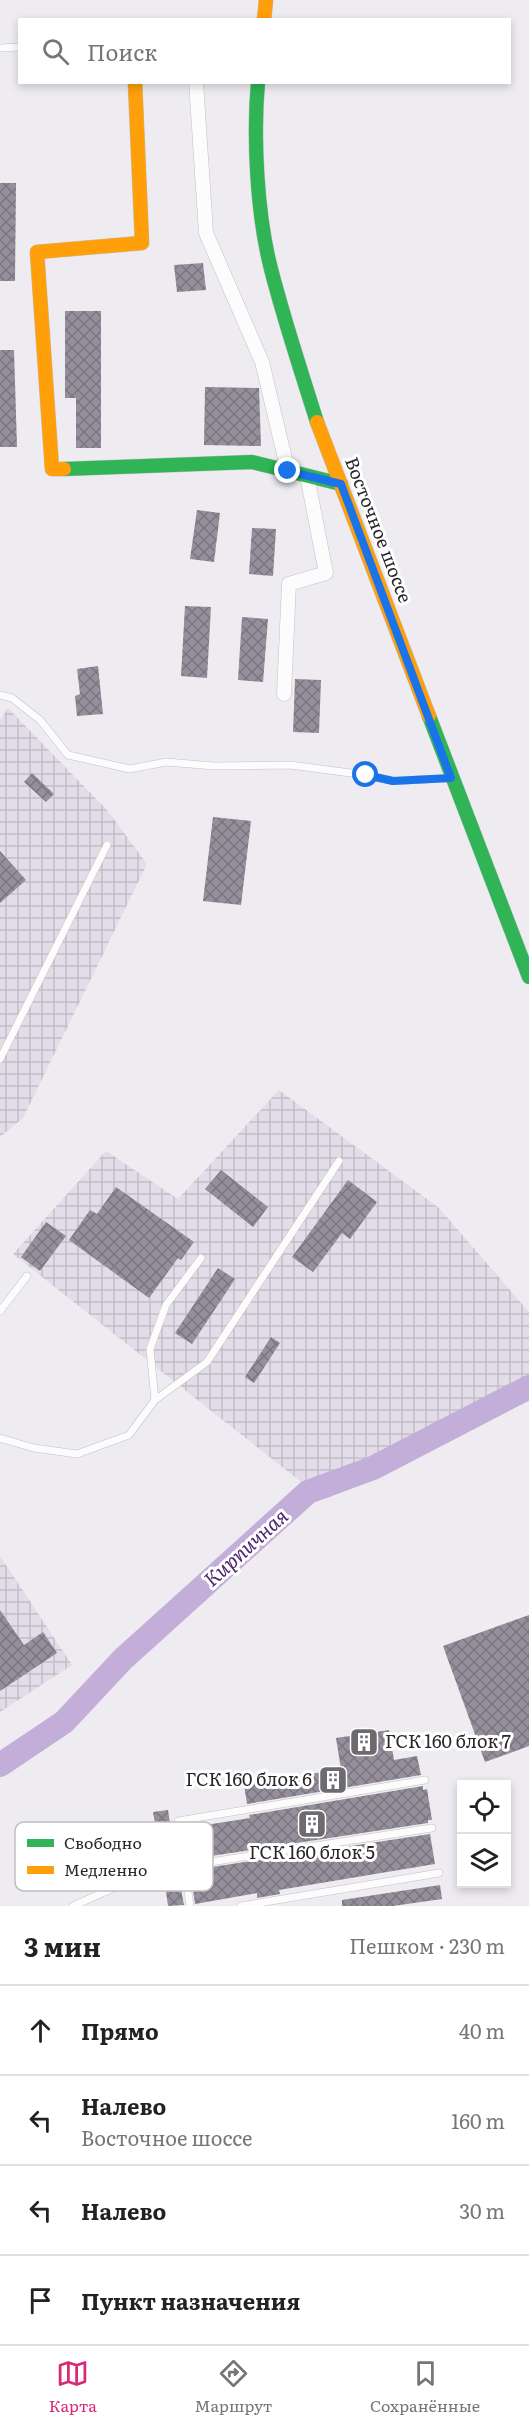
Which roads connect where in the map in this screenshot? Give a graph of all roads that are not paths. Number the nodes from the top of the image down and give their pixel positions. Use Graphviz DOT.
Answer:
graph roads {
  1 [pos="266,0"];
  2 [pos="264,18"];
  3 [pos="18,47"];
  4 [pos="0,48"];
  5 [pos="135,84"];
  6 [pos="196,84"];
  7 [pos="249,84"];
  8 [pos="258,84"];
  9 [pos="256,104"];
  10 [pos="288,471"];
  11 [pos="308,476"];
  12 [pos="341,484"];
  13 [pos="284,694"];
  14 [pos="3,695"];
  15 [pos="0,703"];
  16 [pos="451,778"];
  17 [pos="107,844"];
  18 [pos="529,977"];
  19 [pos="0,1059"];
  20 [pos="339,1161"];
  21 [pos="201,1258"];
  22 [pos="27,1276"];
  23 [pos="0,1311"];
  24 [pos="154,1400"];
  25 [pos="0,1438"];
  26 [pos="425,1780"];
  27 [pos="178,1822"];
  28 [pos="432,1828"];
  29 [pos="213,1862"];
  30 [pos="440,1873"];
  31 [pos="107,1891"];
  32 [pos="188,1891"];
  33 [pos="74,1906"];
  34 [pos="190,1906"];
  35 [pos="241,1906"];
  1 -- 2 [label="street"];
  3 -- 4 [label="lane"];
  5 -- 10 [label="street"];
  6 -- 10 [label="street"];
  7 -- 9 [label="lane"];
  8 -- 9 [label="street, Восточное шоссе"];
  9 -- 12 [label="street, Восточное шоссе"];
  10 -- 11 [label="street"];
  11 -- 12 [label="street"];
  11 -- 13 [label="street"];
  12 -- 16 [label="street, Восточное шоссе"];
  14 -- 15 [label="lane"];
  14 -- 16 [label="lane"];
  16 -- 18 [label="street, Восточное шоссе"];
  17 -- 19 [label="lane"];
  20 -- 24 [label="lane"];
  21 -- 24 [label="lane"];
  22 -- 23 [label="lane"];
  24 -- 25 [label="lane"];
  26 -- 27 [label="lane"];
  28 -- 29 [label="lane"];
  30 -- 35 [label="lane"];
  31 -- 33 [label="lane"];
  32 -- 34 [label="lane"];
}
